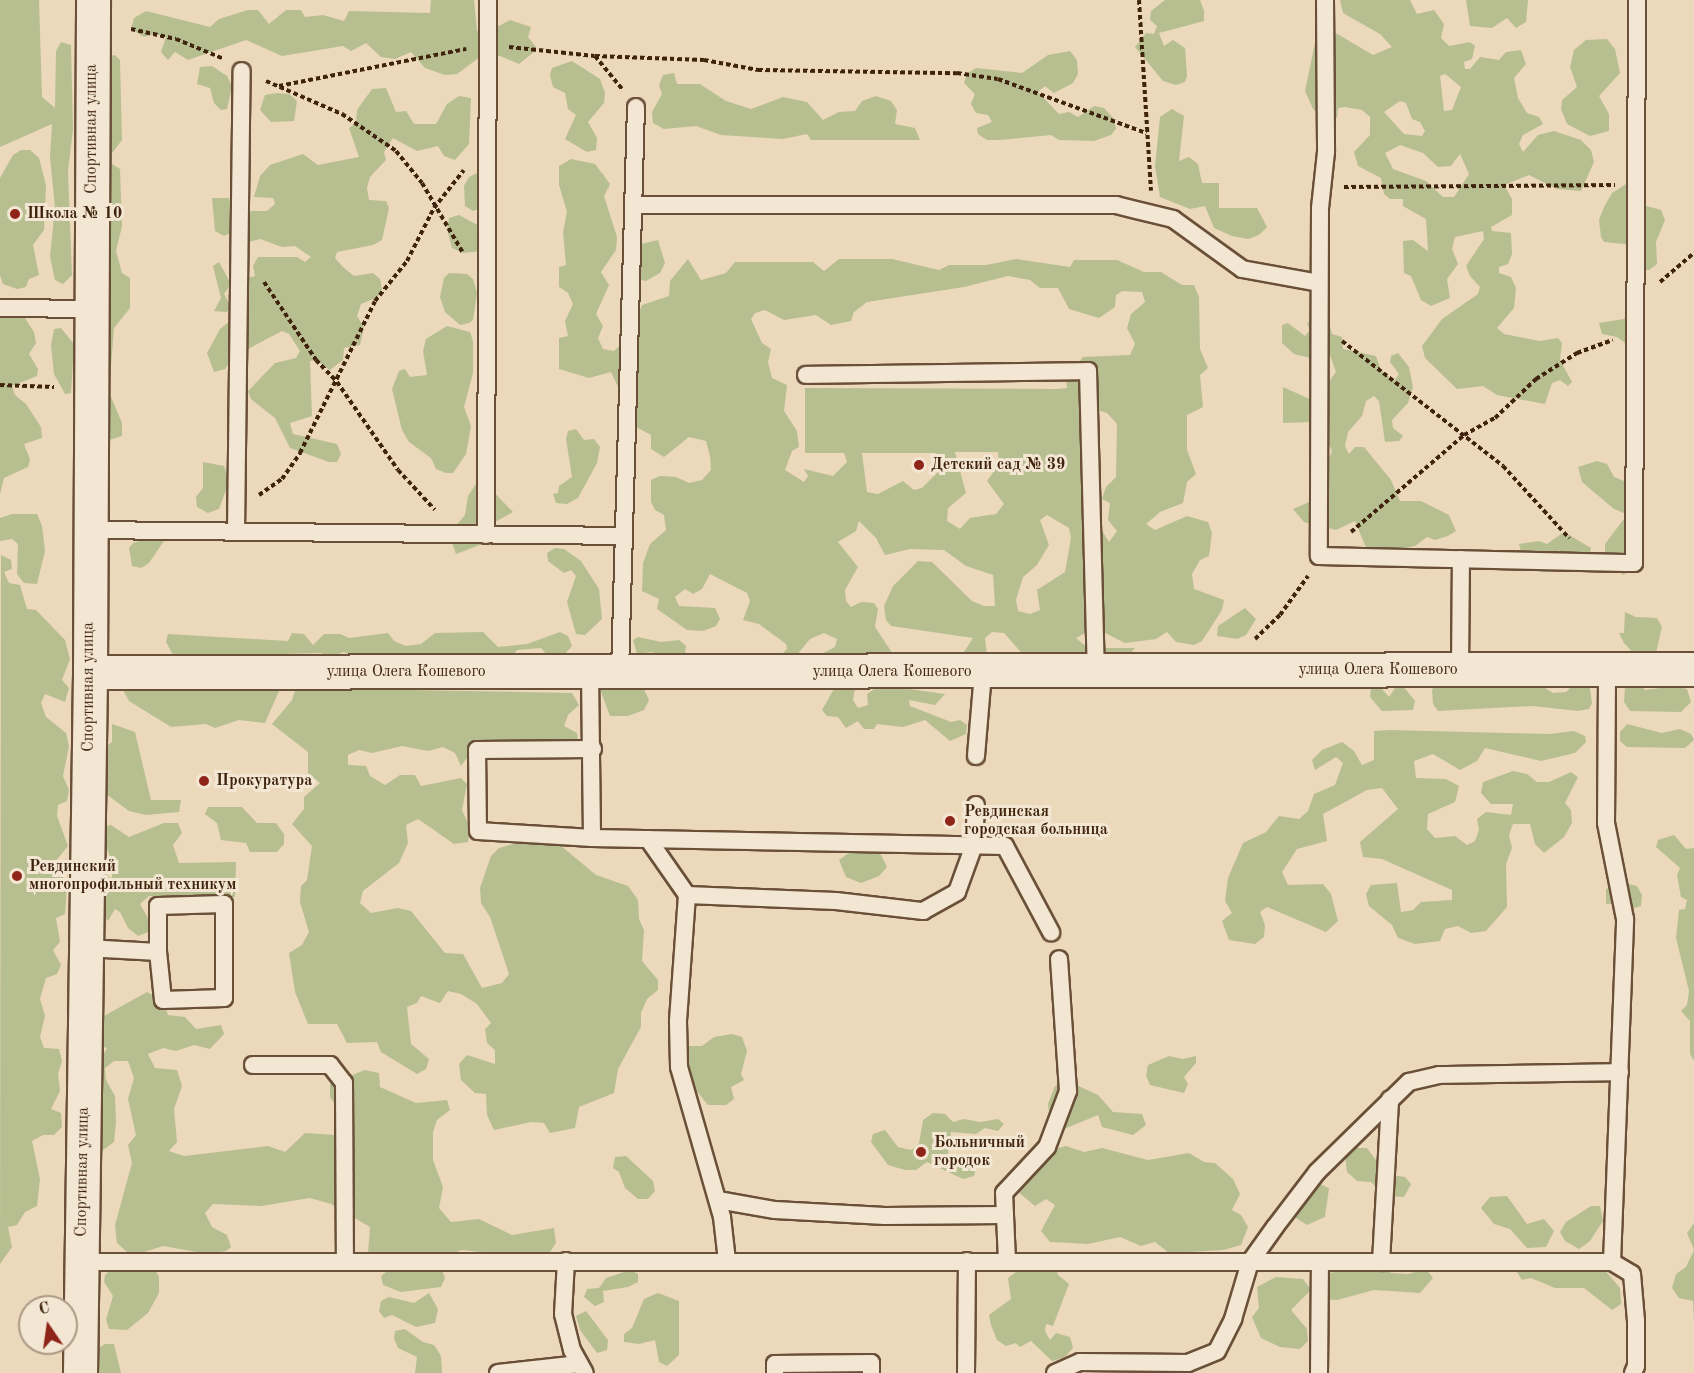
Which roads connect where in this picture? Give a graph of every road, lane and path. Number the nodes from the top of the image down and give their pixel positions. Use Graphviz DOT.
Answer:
graph roads {
  1 [pos="93,0"];
  2 [pos="488,0"];
  3 [pos="1138,0"];
  4 [pos="1325,0"];
  5 [pos="1637,0"];
  6 [pos="131,29"];
  7 [pos="488,46"];
  8 [pos="595,56"];
  9 [pos="242,71"];
  10 [pos="278,86"];
  11 [pos="636,107"];
  12 [pos="1146,133"];
  13 [pos="487,153"];
  14 [pos="1636,184"];
  15 [pos="1322,188"];
  16 [pos="633,205"];
  17 [pos="434,208"];
  18 [pos="1155,214"];
  19 [pos="240,247"];
  20 [pos="1694,253"];
  21 [pos="1319,283"];
  22 [pos="487,286"];
  23 [pos="1635,305"];
  24 [pos="0,308"];
  25 [pos="91,309"];
  26 [pos="1319,325"];
  27 [pos="1635,325"];
  28 [pos="806,375"];
  29 [pos="337,382"];
  30 [pos="0,385"];
  31 [pos="54,387"];
  32 [pos="1464,435"];
  33 [pos="237,511"];
  34 [pos="90,530"];
  35 [pos="236,532"];
  36 [pos="449,534"];
  37 [pos="486,535"];
  38 [pos="624,536"];
  39 [pos="1325,556"];
  40 [pos="1461,559"];
  41 [pos="1588,562"];
  42 [pos="1248,646"];
  43 [pos="1607,669"];
  44 [pos="1694,669"];
  45 [pos="1460,670"];
  46 [pos="90,672"];
  47 [pos="605,672"];
  48 [pos="983,672"];
  49 [pos="1096,672"];
  50 [pos="592,749"];
  51 [pos="976,756"];
  52 [pos="975,806"];
  53 [pos="592,838"];
  54 [pos="648,838"];
  55 [pos="974,845"];
  56 [pos="687,895"];
  57 [pos="1051,932"];
  58 [pos="86,948"];
  59 [pos="158,952"];
  60 [pos="1059,959"];
  61 [pos="253,1065"];
  62 [pos="1620,1072"];
  63 [pos="1390,1099"];
  64 [pos="718,1200"];
  65 [pos="1005,1215"];
  66 [pos="345,1261"];
  67 [pos="566,1261"];
  68 [pos="728,1261"];
  69 [pos="82,1262"];
  70 [pos="967,1262"];
  71 [pos="1007,1262"];
  72 [pos="1250,1262"];
  73 [pos="1320,1262"];
  74 [pos="1381,1262"];
  75 [pos="1612,1262"];
  76 [pos="583,1368"];
  77 [pos="80,1373"];
  78 [pos="498,1373"];
  79 [pos="775,1373"];
  80 [pos="871,1373"];
  81 [pos="966,1373"];
  82 [pos="1054,1373"];
  83 [pos="1319,1373"];
  84 [pos="1633,1373"];
  1 -- 25 [label="street, Спортивная улица"];
  2 -- 7 [label="lane"];
  3 -- 12 [label="path"];
  4 -- 15 [label="lane"];
  5 -- 14 [label="lane"];
  6 -- 9 [label="path"];
  7 -- 8 [label="path"];
  7 -- 10 [label="path"];
  7 -- 13 [label="lane"];
  8 -- 11 [label="path"];
  8 -- 12 [label="path"];
  9 -- 10 [label="path"];
  9 -- 19 [label="lane"];
  10 -- 17 [label="path"];
  11 -- 16 [label="lane"];
  12 -- 18 [label="path"];
  13 -- 17 [label="path"];
  13 -- 22 [label="lane"];
  14 -- 15 [label="path"];
  14 -- 23 [label="lane"];
  15 -- 21 [label="lane"];
  16 -- 18 [label="lane"];
  16 -- 38 [label="lane"];
  17 -- 22 [label="path"];
  17 -- 29 [label="path"];
  18 -- 21 [label="lane"];
  19 -- 29 [label="path"];
  19 -- 33 [label="lane"];
  20 -- 23 [label="path"];
  21 -- 26 [label="lane"];
  22 -- 37 [label="lane"];
  23 -- 27 [label="lane"];
  24 -- 25 [label="lane"];
  25 -- 34 [label="street, Спортивная улица"];
  26 -- 32 [label="path"];
  26 -- 39 [label="lane"];
  27 -- 32 [label="path"];
  27 -- 41 [label="lane"];
  28 -- 49 [label="lane"];
  29 -- 33 [label="path"];
  29 -- 36 [label="path"];
  30 -- 31 [label="path"];
  32 -- 39 [label="path"];
  32 -- 41 [label="path"];
  33 -- 35 [label="lane"];
  34 -- 35 [label="lane"];
  34 -- 46 [label="street, Спортивная улица"];
  35 -- 36 [label="lane"];
  36 -- 37 [label="lane"];
  37 -- 38 [label="lane"];
  38 -- 47 [label="lane"];
  39 -- 40 [label="lane"];
  39 -- 42 [label="path"];
  40 -- 41 [label="lane"];
  40 -- 45 [label="lane"];
  43 -- 44 [label="street, улица Олега Кошевого"];
  43 -- 45 [label="street, улица Олега Кошевого"];
  43 -- 62 [label="lane"];
  45 -- 49 [label="street, улица Олега Кошевого"];
  46 -- 47 [label="street, улица Олега Кошевого"];
  46 -- 58 [label="street, Спортивная улица"];
  47 -- 48 [label="street, улица Олега Кошевого"];
  47 -- 50 [label="lane"];
  48 -- 49 [label="street, улица Олега Кошевого"];
  48 -- 51 [label="lane"];
  50 -- 53 [label="lane"];
  50 -- 53 [label="lane"];
  52 -- 55 [label="lane"];
  53 -- 54 [label="lane"];
  54 -- 55 [label="lane"];
  54 -- 56 [label="lane"];
  55 -- 56 [label="lane"];
  55 -- 57 [label="lane"];
  56 -- 64 [label="lane"];
  58 -- 59 [label="lane"];
  58 -- 69 [label="street, Спортивная улица"];
  59 -- 59 [label="lane"];
  60 -- 65 [label="lane"];
  61 -- 66 [label="lane"];
  62 -- 63 [label="lane"];
  62 -- 75 [label="lane"];
  63 -- 72 [label="lane"];
  63 -- 74 [label="lane"];
  64 -- 65 [label="lane"];
  64 -- 68 [label="lane"];
  65 -- 71 [label="lane"];
  66 -- 67 [label="lane"];
  66 -- 69 [label="lane"];
  67 -- 68 [label="lane"];
  67 -- 76 [label="lane"];
  68 -- 70 [label="lane"];
  69 -- 77 [label="street, Спортивная улица"];
  70 -- 71 [label="lane"];
  70 -- 81 [label="lane"];
  71 -- 72 [label="lane"];
  72 -- 73 [label="lane"];
  72 -- 82 [label="lane"];
  73 -- 74 [label="lane"];
  73 -- 83 [label="lane"];
  74 -- 75 [label="lane"];
  75 -- 84 [label="lane"];
  76 -- 78 [label="lane"];
  79 -- 80 [label="lane"];
}
